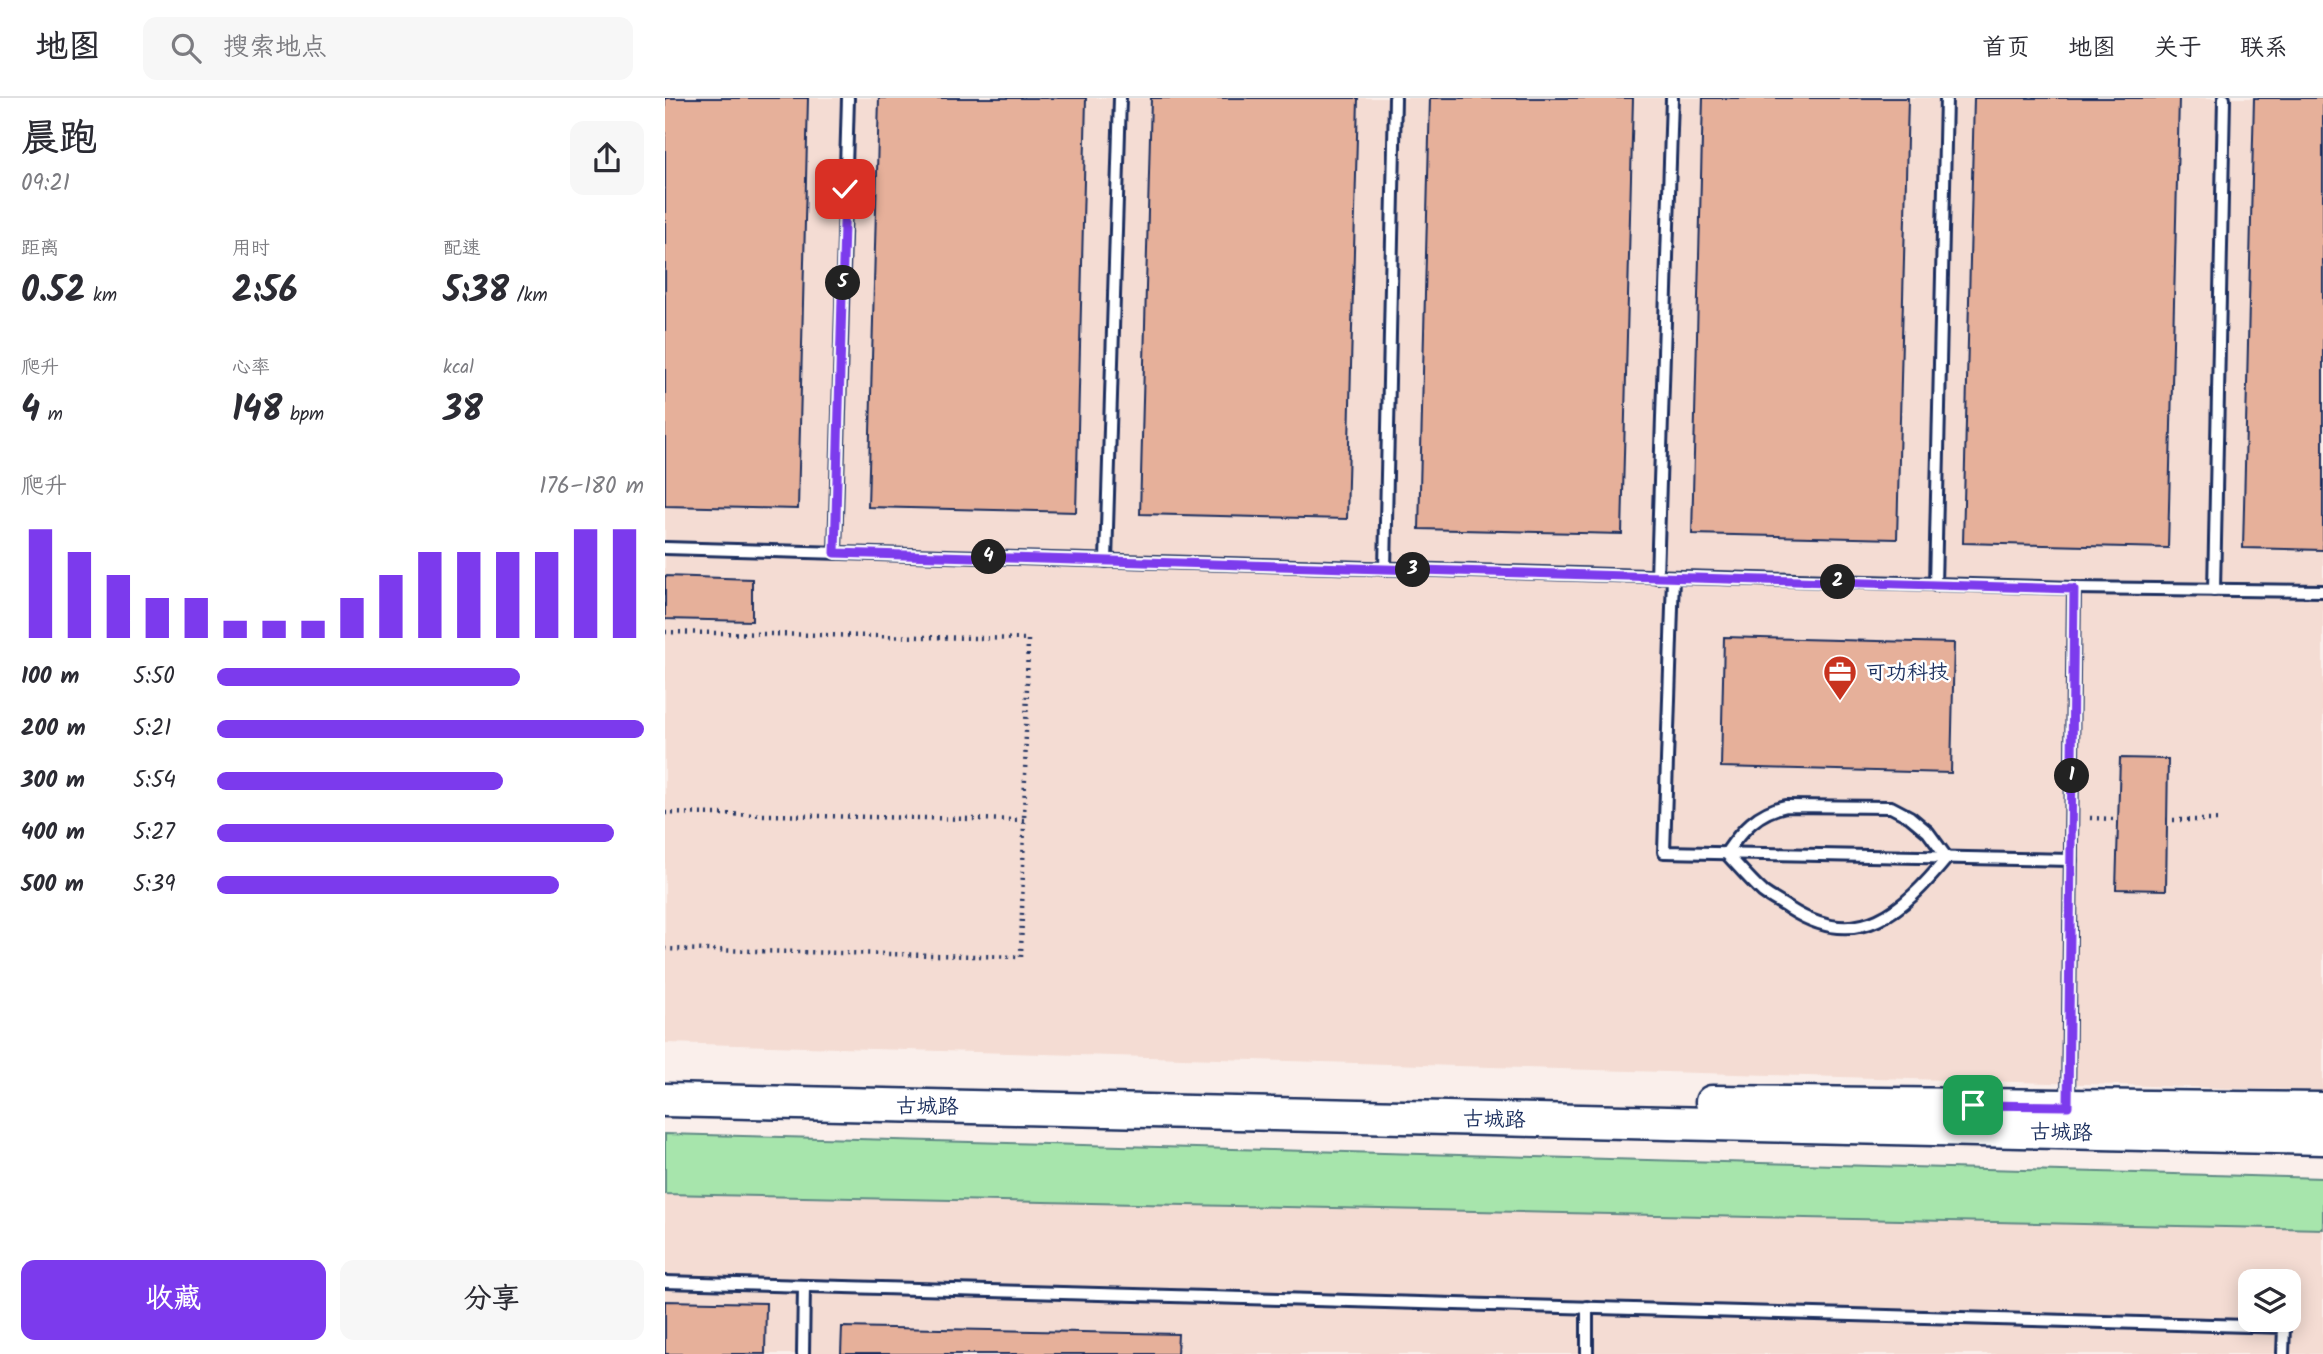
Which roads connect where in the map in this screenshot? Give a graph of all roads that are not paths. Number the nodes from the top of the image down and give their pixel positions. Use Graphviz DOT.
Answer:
graph roads {
  1 [pos="848,98"];
  2 [pos="1121,98"];
  3 [pos="1395,98"];
  4 [pos="1672,98"];
  5 [pos="1946,98"];
  6 [pos="2224,98"];
  7 [pos="665,548"];
  8 [pos="835,553"];
  9 [pos="1106,561"];
  10 [pos="1384,569"];
  11 [pos="1657,577"];
  12 [pos="1673,577"];
  13 [pos="1935,585"];
  14 [pos="2074,589"];
  15 [pos="2214,590"];
  16 [pos="2323,591"];
  17 [pos="1726,853"];
  18 [pos="1947,858"];
  19 [pos="2071,860"];
  20 [pos="665,1080"];
  21 [pos="665,1100"];
  22 [pos="2323,1109"];
  23 [pos="2068,1119"];
  24 [pos="2323,1138"];
  25 [pos="665,1282"];
  26 [pos="804,1286"];
  27 [pos="1587,1307"];
  28 [pos="803,1354"];
  29 [pos="1587,1354"];
  30 [pos="2283,1354"];
  1 -- 8 [label="lane"];
  2 -- 9 [label="lane"];
  3 -- 10 [label="lane"];
  4 -- 11 [label="lane"];
  5 -- 13 [label="lane"];
  6 -- 15 [label="lane"];
  7 -- 8 [label="lane"];
  8 -- 9 [label="lane"];
  9 -- 10 [label="lane"];
  10 -- 11 [label="lane"];
  11 -- 12 [label="lane"];
  12 -- 13 [label="lane"];
  12 -- 17 [label="lane"];
  13 -- 14 [label="lane"];
  14 -- 15 [label="lane"];
  14 -- 19 [label="lane"];
  15 -- 16 [label="lane"];
  17 -- 18 [label="lane"];
  17 -- 18 [label="lane"];
  17 -- 18 [label="lane"];
  18 -- 19 [label="lane"];
  19 -- 23 [label="lane"];
  20 -- 23 [label="main road, 古城路"];
  21 -- 23 [label="main road, 古城路"];
  22 -- 23 [label="main road, 古城路"];
  23 -- 24 [label="main road, 古城路"];
  25 -- 26 [label="lane"];
  26 -- 27 [label="lane"];
  26 -- 28 [label="lane"];
  27 -- 29 [label="lane"];
  27 -- 30 [label="lane"];
}
